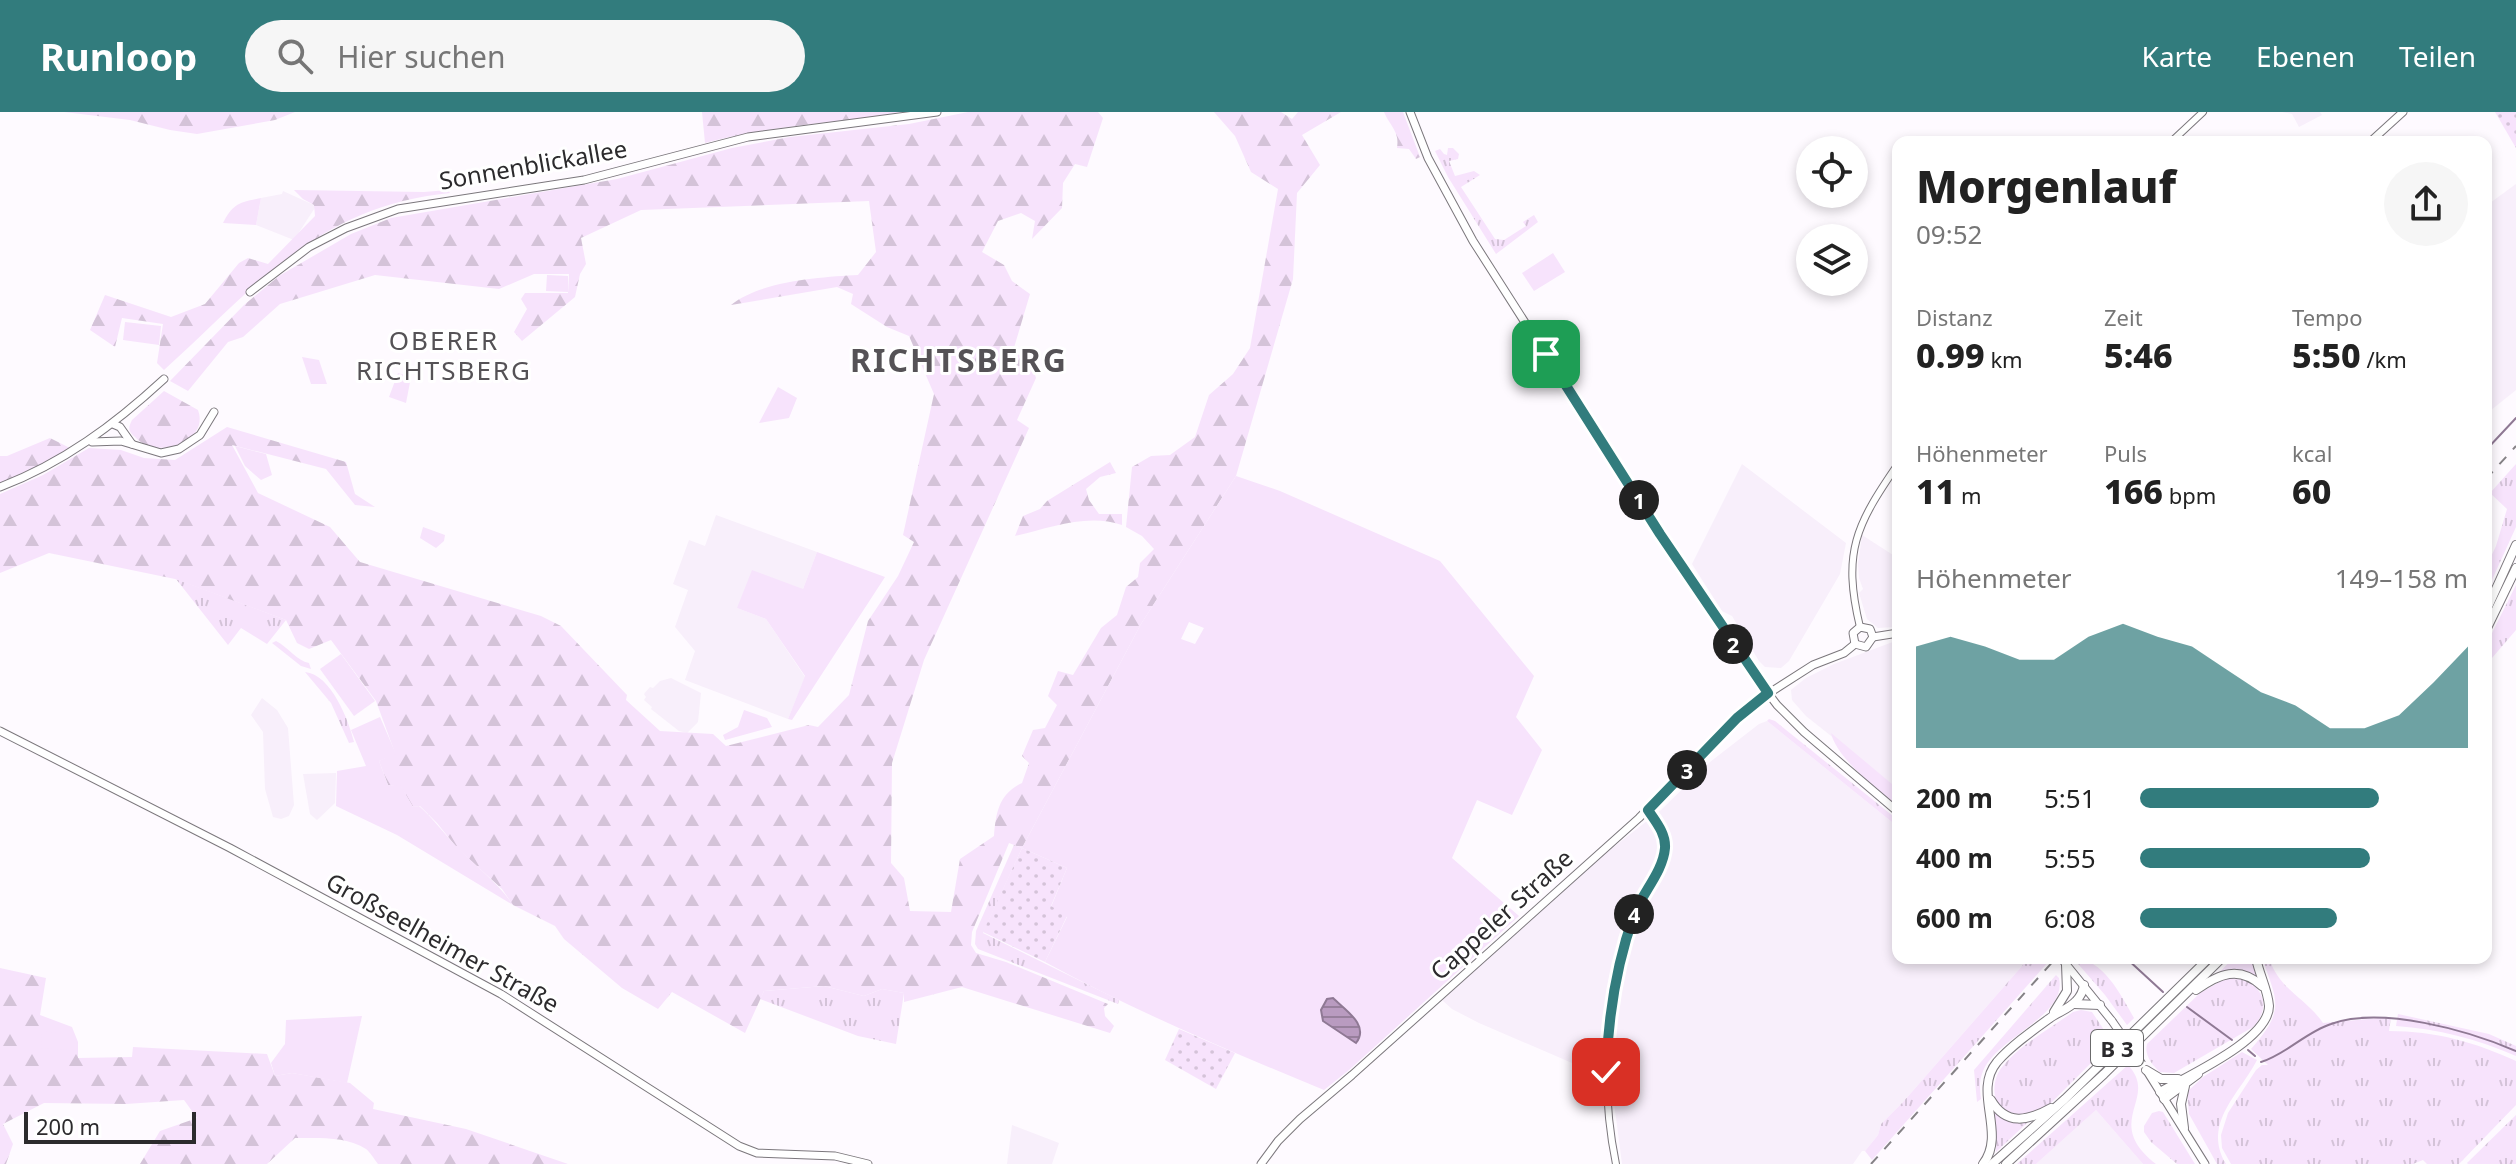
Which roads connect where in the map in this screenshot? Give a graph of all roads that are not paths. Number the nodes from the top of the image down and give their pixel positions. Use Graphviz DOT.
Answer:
graph roads {
  1 [pos="937,112"];
  2 [pos="1410,112"];
  3 [pos="2203,112"];
  4 [pos="2403,112"];
  5 [pos="2177,136"];
  6 [pos="2377,136"];
  7 [pos="250,292"];
  8 [pos="164,379"];
  9 [pos="214,412"];
  10 [pos="113,424"];
  11 [pos="121,441"];
  12 [pos="90,442"];
  13 [pos="132,444"];
  14 [pos="1892,473"];
  15 [pos="0,487"];
  16 [pos="2516,545"];
  17 [pos="2516,568"];
  18 [pos="2492,598"];
  19 [pos="2492,618"];
  20 [pos="1860,627"];
  21 [pos="1892,634"];
  22 [pos="1873,637"];
  23 [pos="1855,644"];
  24 [pos="1768,693"];
  25 [pos="0,731"];
  26 [pos="1892,807"];
  27 [pos="1648,810"];
  28 [pos="2065,964"];
  29 [pos="2203,964"];
  30 [pos="2216,964"];
  31 [pos="2258,964"];
  32 [pos="2071,975"];
  33 [pos="2084,985"];
  34 [pos="2265,990"];
  35 [pos="2064,998"];
  36 [pos="2177,1003"];
  37 [pos="2073,1004"];
  38 [pos="2100,1005"];
  39 [pos="2051,1016"];
  40 [pos="2144,1067"];
  41 [pos="2186,1081"];
  42 [pos="1987,1092"];
  43 [pos="2162,1096"];
  44 [pos="2065,1099"];
  45 [pos="2184,1128"];
  46 [pos="868,1164"];
  47 [pos="1261,1164"];
  48 [pos="1616,1164"];
  49 [pos="1983,1164"];
  50 [pos="1992,1164"];
  51 [pos="2006,1164"];
  52 [pos="2205,1164"];
  1 -- 7 [label="main road, Sonnenblickallee"];
  2 -- 24 [label="main road"];
  3 -- 5 [label="street"];
  4 -- 6 [label="main road"];
  8 -- 10 [label="main road"];
  9 -- 13 [label="main road"];
  10 -- 11 [label="main road"];
  10 -- 12 [label="main road"];
  10 -- 13 [label="main road"];
  11 -- 12 [label="main road"];
  11 -- 13 [label="main road"];
  12 -- 15 [label="main road"];
  14 -- 20 [label="street"];
  16 -- 18 [label="highway"];
  17 -- 19 [label="highway"];
  20 -- 22 [label="main road"];
  20 -- 23 [label="main road"];
  21 -- 22 [label="main road"];
  22 -- 23 [label="main road"];
  23 -- 24 [label="main road, Cappeler Straße"];
  24 -- 26 [label="main road"];
  24 -- 27 [label="main road, Cappeler Straße"];
  25 -- 46 [label="main road, Großseelheimer Straße"];
  27 -- 47 [label="main road, Cappeler Straße"];
  27 -- 48 [label="street"];
  28 -- 32 [label="highway, B 3"];
  29 -- 44 [label="highway, B 3"];
  30 -- 36 [label="highway, B 3"];
  31 -- 34 [label="highway, B 3"];
  32 -- 33 [label="main road"];
  32 -- 35 [label="highway, B 3"];
  33 -- 35 [label="highway, B 3"];
  33 -- 37 [label="highway, B 3"];
  33 -- 38 [label="main road"];
  34 -- 36 [label="highway, B 3"];
  34 -- 41 [label="highway, B 3"];
  35 -- 39 [label="highway, B 3"];
  36 -- 51 [label="highway, B 3"];
  37 -- 38 [label="highway, B 3"];
  37 -- 39 [label="highway, B 3"];
  38 -- 40 [label="main road, bridge"];
  39 -- 42 [label="highway, B 3"];
  40 -- 41 [label="highway, B 3"];
  40 -- 43 [label="main road"];
  41 -- 43 [label="highway, B 3"];
  41 -- 45 [label="highway"];
  42 -- 44 [label="highway, B 3"];
  42 -- 49 [label="highway"];
  43 -- 45 [label="main road"];
  44 -- 50 [label="highway, B 3"];
  45 -- 52 [label="main road"];
}
